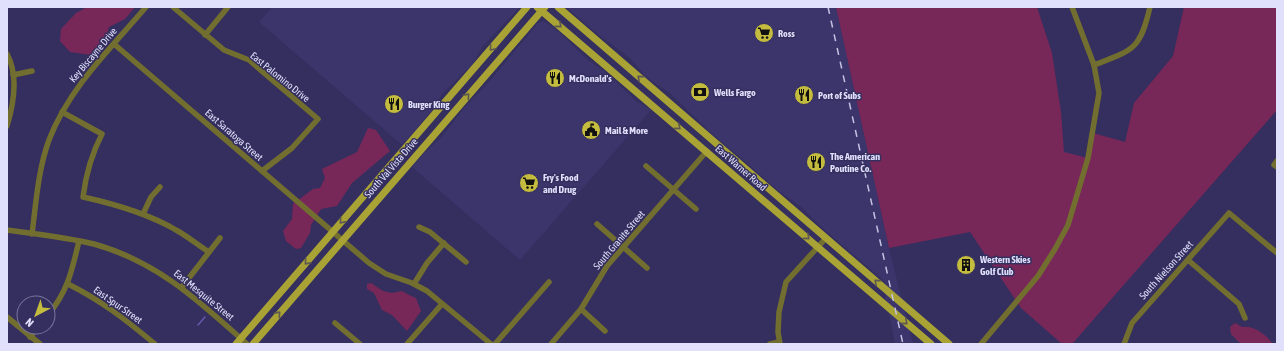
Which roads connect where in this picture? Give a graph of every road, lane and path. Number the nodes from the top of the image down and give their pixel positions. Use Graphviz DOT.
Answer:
graph roads {
  1 [pos="146,7"];
  2 [pos="173,7"];
  3 [pos="228,7"];
  4 [pos="527,7"];
  5 [pos="558,7"];
  6 [pos="1072,7"];
  7 [pos="1150,7"];
  8 [pos="542,8"];
  9 [pos="205,34"];
  10 [pos="114,44"];
  11 [pos="7,54"];
  12 [pos="1094,65"];
  13 [pos="32,71"];
  14 [pos="13,75"];
  15 [pos="656,92"];
  16 [pos="648,102"];
  17 [pos="443,105"];
  18 [pos="62,112"];
  19 [pos="452,113"];
  20 [pos="7,126"];
  21 [pos="707,151"];
  22 [pos="646,166"];
  23 [pos="262,171"];
  24 [pos="749,172"];
  25 [pos="160,187"];
  26 [pos="673,190"];
  27 [pos="785,203"];
  28 [pos="696,209"];
  29 [pos="777,212"];
  30 [pos="143,214"];
  31 [pos="597,224"];
  32 [pos="419,227"];
  33 [pos="7,230"];
  34 [pos="332,232"];
  35 [pos="32,234"];
  36 [pos="220,238"];
  37 [pos="826,238"];
  38 [pos="342,240"];
  39 [pos="79,241"];
  40 [pos="444,243"];
  41 [pos="623,247"];
  42 [pos="818,247"];
  43 [pos="209,252"];
  44 [pos="1277,253"];
  45 [pos="1188,260"];
  46 [pos="466,262"];
  47 [pos="647,268"];
  48 [pos="549,282"];
  49 [pos="68,284"];
  50 [pos="414,284"];
  51 [pos="182,287"];
  52 [pos="56,304"];
  53 [pos="442,304"];
  54 [pos="581,309"];
  55 [pos="7,317"];
  56 [pos="1245,318"];
  57 [pos="335,323"];
  58 [pos="605,331"];
  59 [pos="30,337"];
  60 [pos="238,341"];
  61 [pos="779,343"];
  62 [pos="40,344"];
  63 [pos="155,344"];
  64 [pos="247,344"];
  65 [pos="253,344"];
  66 [pos="360,344"];
  67 [pos="407,344"];
  68 [pos="491,344"];
  69 [pos="495,344"];
  70 [pos="551,344"];
  71 [pos="770,344"];
  72 [pos="931,344"];
  73 [pos="949,344"];
  74 [pos="981,344"];
  75 [pos="1124,344"];
  1 -- 10 [label="street, Key Biscayne Drive"];
  2 -- 9 [label="street, East Palomino Drive"];
  3 -- 9 [label="street"];
  4 -- 17 [label="main road, South Val Vista Drive, one-way"];
  15 -- 5 [label="main road, East Warner Road, one-way"];
  6 -- 12 [label="street"];
  7 -- 12 [label="street"];
  8 -- 16 [label="main road, East Warner Road, one-way"];
  19 -- 8 [label="main road, South Val Vista Drive, one-way"];
  9 -- 23 [label="street, East Palomino Drive"];
  10 -- 18 [label="street, Key Biscayne Drive"];
  10 -- 23 [label="street, East Saratoga Street"];
  11 -- 14 [label="street"];
  12 -- 74 [label="street"];
  13 -- 14 [label="street"];
  14 -- 20 [label="street"];
  15 -- 16 [label="main road"];
  15 -- 24 [label="main road, East Warner Road"];
  16 -- 21 [label="main road, East Warner Road, one-way"];
  17 -- 19 [label="main road"];
  17 -- 34 [label="main road, South Val Vista Drive, one-way"];
  18 -- 30 [label="street"];
  18 -- 35 [label="street, Key Biscayne Drive"];
  19 -- 38 [label="main road, South Val Vista Drive"];
  21 -- 24 [label="main road"];
  21 -- 26 [label="street, South Granite Street"];
  21 -- 29 [label="main road, East Warner Road"];
  22 -- 26 [label="street"];
  23 -- 34 [label="street, East Saratoga Street"];
  24 -- 27 [label="main road, East Warner Road"];
  25 -- 30 [label="street"];
  26 -- 28 [label="street"];
  26 -- 41 [label="street, South Granite Street"];
  27 -- 29 [label="main road"];
  27 -- 37 [label="main road, East Warner Road"];
  29 -- 42 [label="main road, East Warner Road, one-way"];
  30 -- 43 [label="street"];
  31 -- 41 [label="street"];
  32 -- 40 [label="street"];
  33 -- 35 [label="street, East Mesquite Street"];
  34 -- 38 [label="street, East Saratoga Street"];
  34 -- 60 [label="main road, South Val Vista Drive, one-way"];
  35 -- 39 [label="street, East Mesquite Street"];
  36 -- 43 [label="street"];
  37 -- 42 [label="street"];
  73 -- 37 [label="main road, East Warner Road, one-way"];
  38 -- 50 [label="street"];
  65 -- 38 [label="main road, South Val Vista Drive, one-way"];
  39 -- 49 [label="street"];
  39 -- 51 [label="street, East Mesquite Street"];
  40 -- 46 [label="street"];
  40 -- 50 [label="street"];
  41 -- 47 [label="street"];
  41 -- 54 [label="street, South Granite Street"];
  42 -- 61 [label="street"];
  42 -- 72 [label="main road, East Warner Road, one-way"];
  43 -- 51 [label="street"];
  44 -- 45 [label="street, South Nielson Street"];
  45 -- 56 [label="street"];
  45 -- 75 [label="street, South Nielson Street"];
  48 -- 69 [label="street"];
  49 -- 52 [label="street"];
  49 -- 63 [label="street, East Spur Street"];
  50 -- 53 [label="street"];
  51 -- 60 [label="street, East Mesquite Street"];
  53 -- 67 [label="street"];
  53 -- 68 [label="street"];
  54 -- 58 [label="street"];
  54 -- 70 [label="street, South Granite Street"];
  55 -- 59 [label="street"];
  57 -- 66 [label="street"];
  59 -- 62 [label="street"];
  60 -- 64 [label="street, East Mesquite Street"];
  61 -- 71 [label="street"];
}
